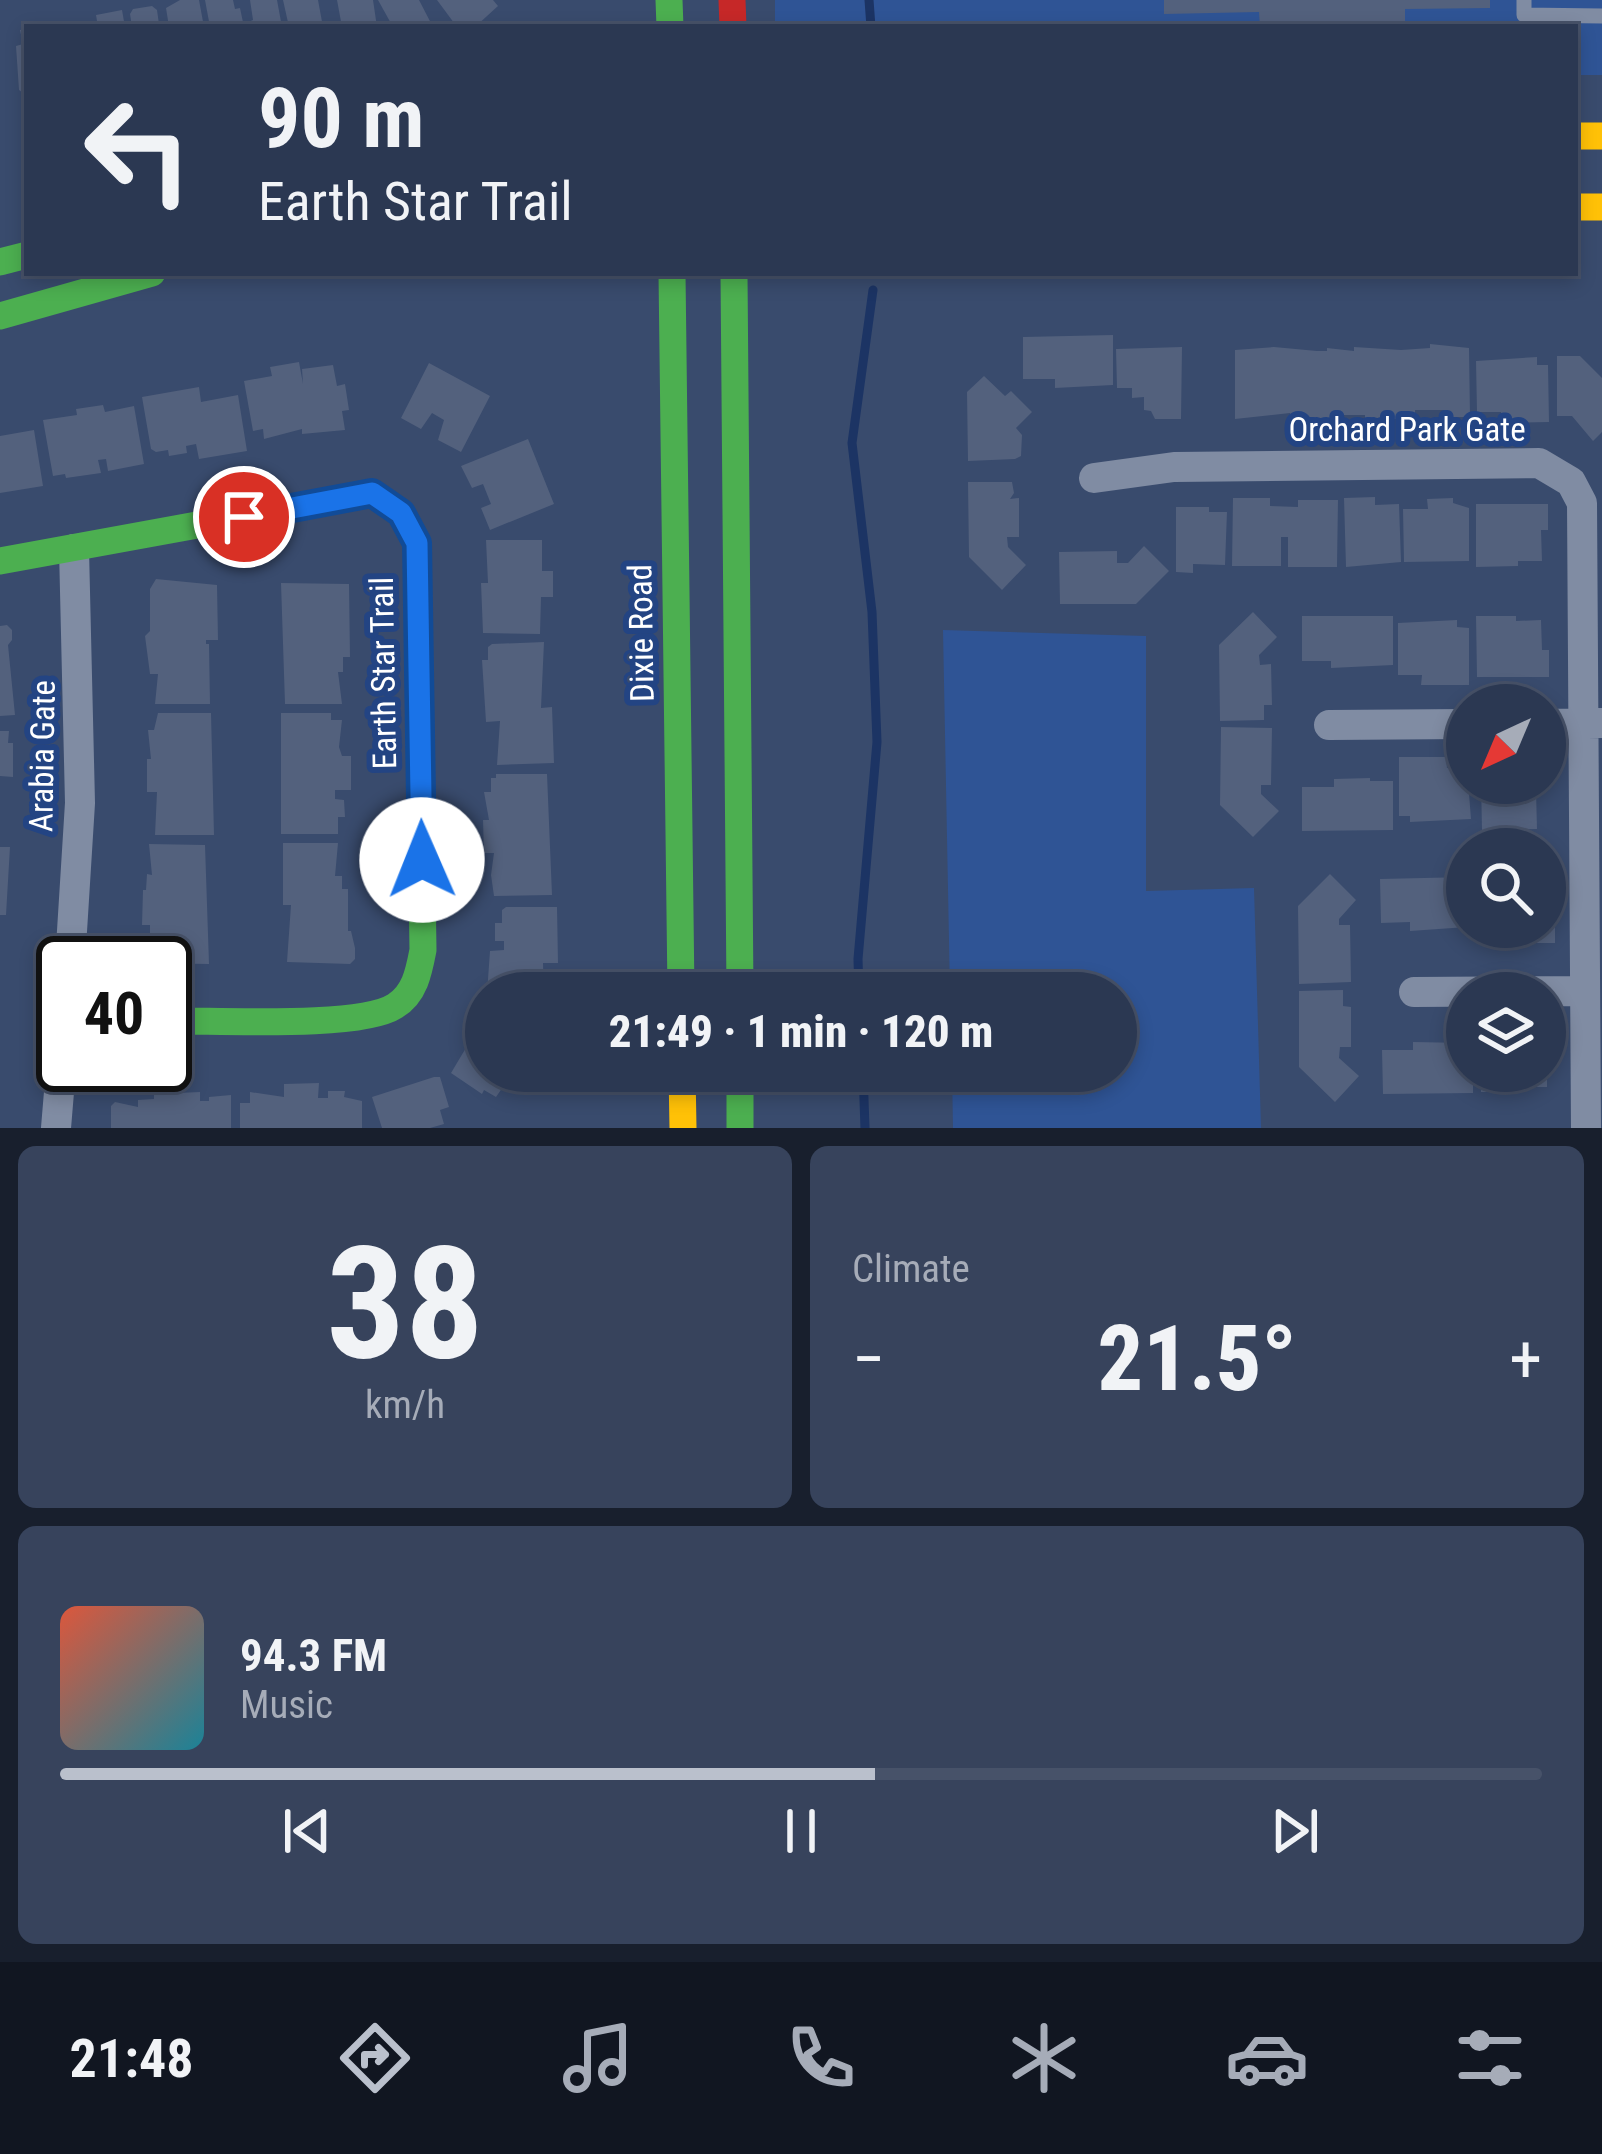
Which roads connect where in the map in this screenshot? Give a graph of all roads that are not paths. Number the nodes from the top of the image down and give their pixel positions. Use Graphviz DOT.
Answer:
graph roads {
  1 [pos="1524,0"];
  2 [pos="1602,16"];
  3 [pos="143,276"];
  4 [pos="672,276"];
  5 [pos="734,276"];
  6 [pos="0,316"];
  7 [pos="1094,478"];
  8 [pos="74,549"];
  9 [pos="0,561"];
  10 [pos="1594,723"];
  11 [pos="1329,724"];
  12 [pos="1446,724"];
  13 [pos="72,936"];
  14 [pos="681,972"];
  15 [pos="740,972"];
  16 [pos="1584,991"];
  17 [pos="1414,992"];
  18 [pos="192,1021"];
  19 [pos="59,1092"];
  20 [pos="682,1092"];
  21 [pos="740,1092"];
  22 [pos="56,1128"];
  23 [pos="683,1128"];
  24 [pos="740,1128"];
  25 [pos="1586,1128"];
  1 -- 2 [label="lane"];
  3 -- 6 [label="main road"];
  4 -- 14 [label="main road, Dixie Road"];
  5 -- 15 [label="main road"];
  7 -- 10 [label="street, Orchard Park Gate"];
  8 -- 9 [label="main road, Earth Star Trail"];
  8 -- 13 [label="street, Arabia Gate"];
  8 -- 18 [label="main road, Earth Star Trail"];
  10 -- 16 [label="street, Orchard Park Gate"];
  11 -- 12 [label="street"];
  16 -- 17 [label="street"];
  16 -- 25 [label="street, Orchard Park Gate"];
  19 -- 22 [label="street"];
  20 -- 23 [label="main road"];
  21 -- 24 [label="main road"];
}
